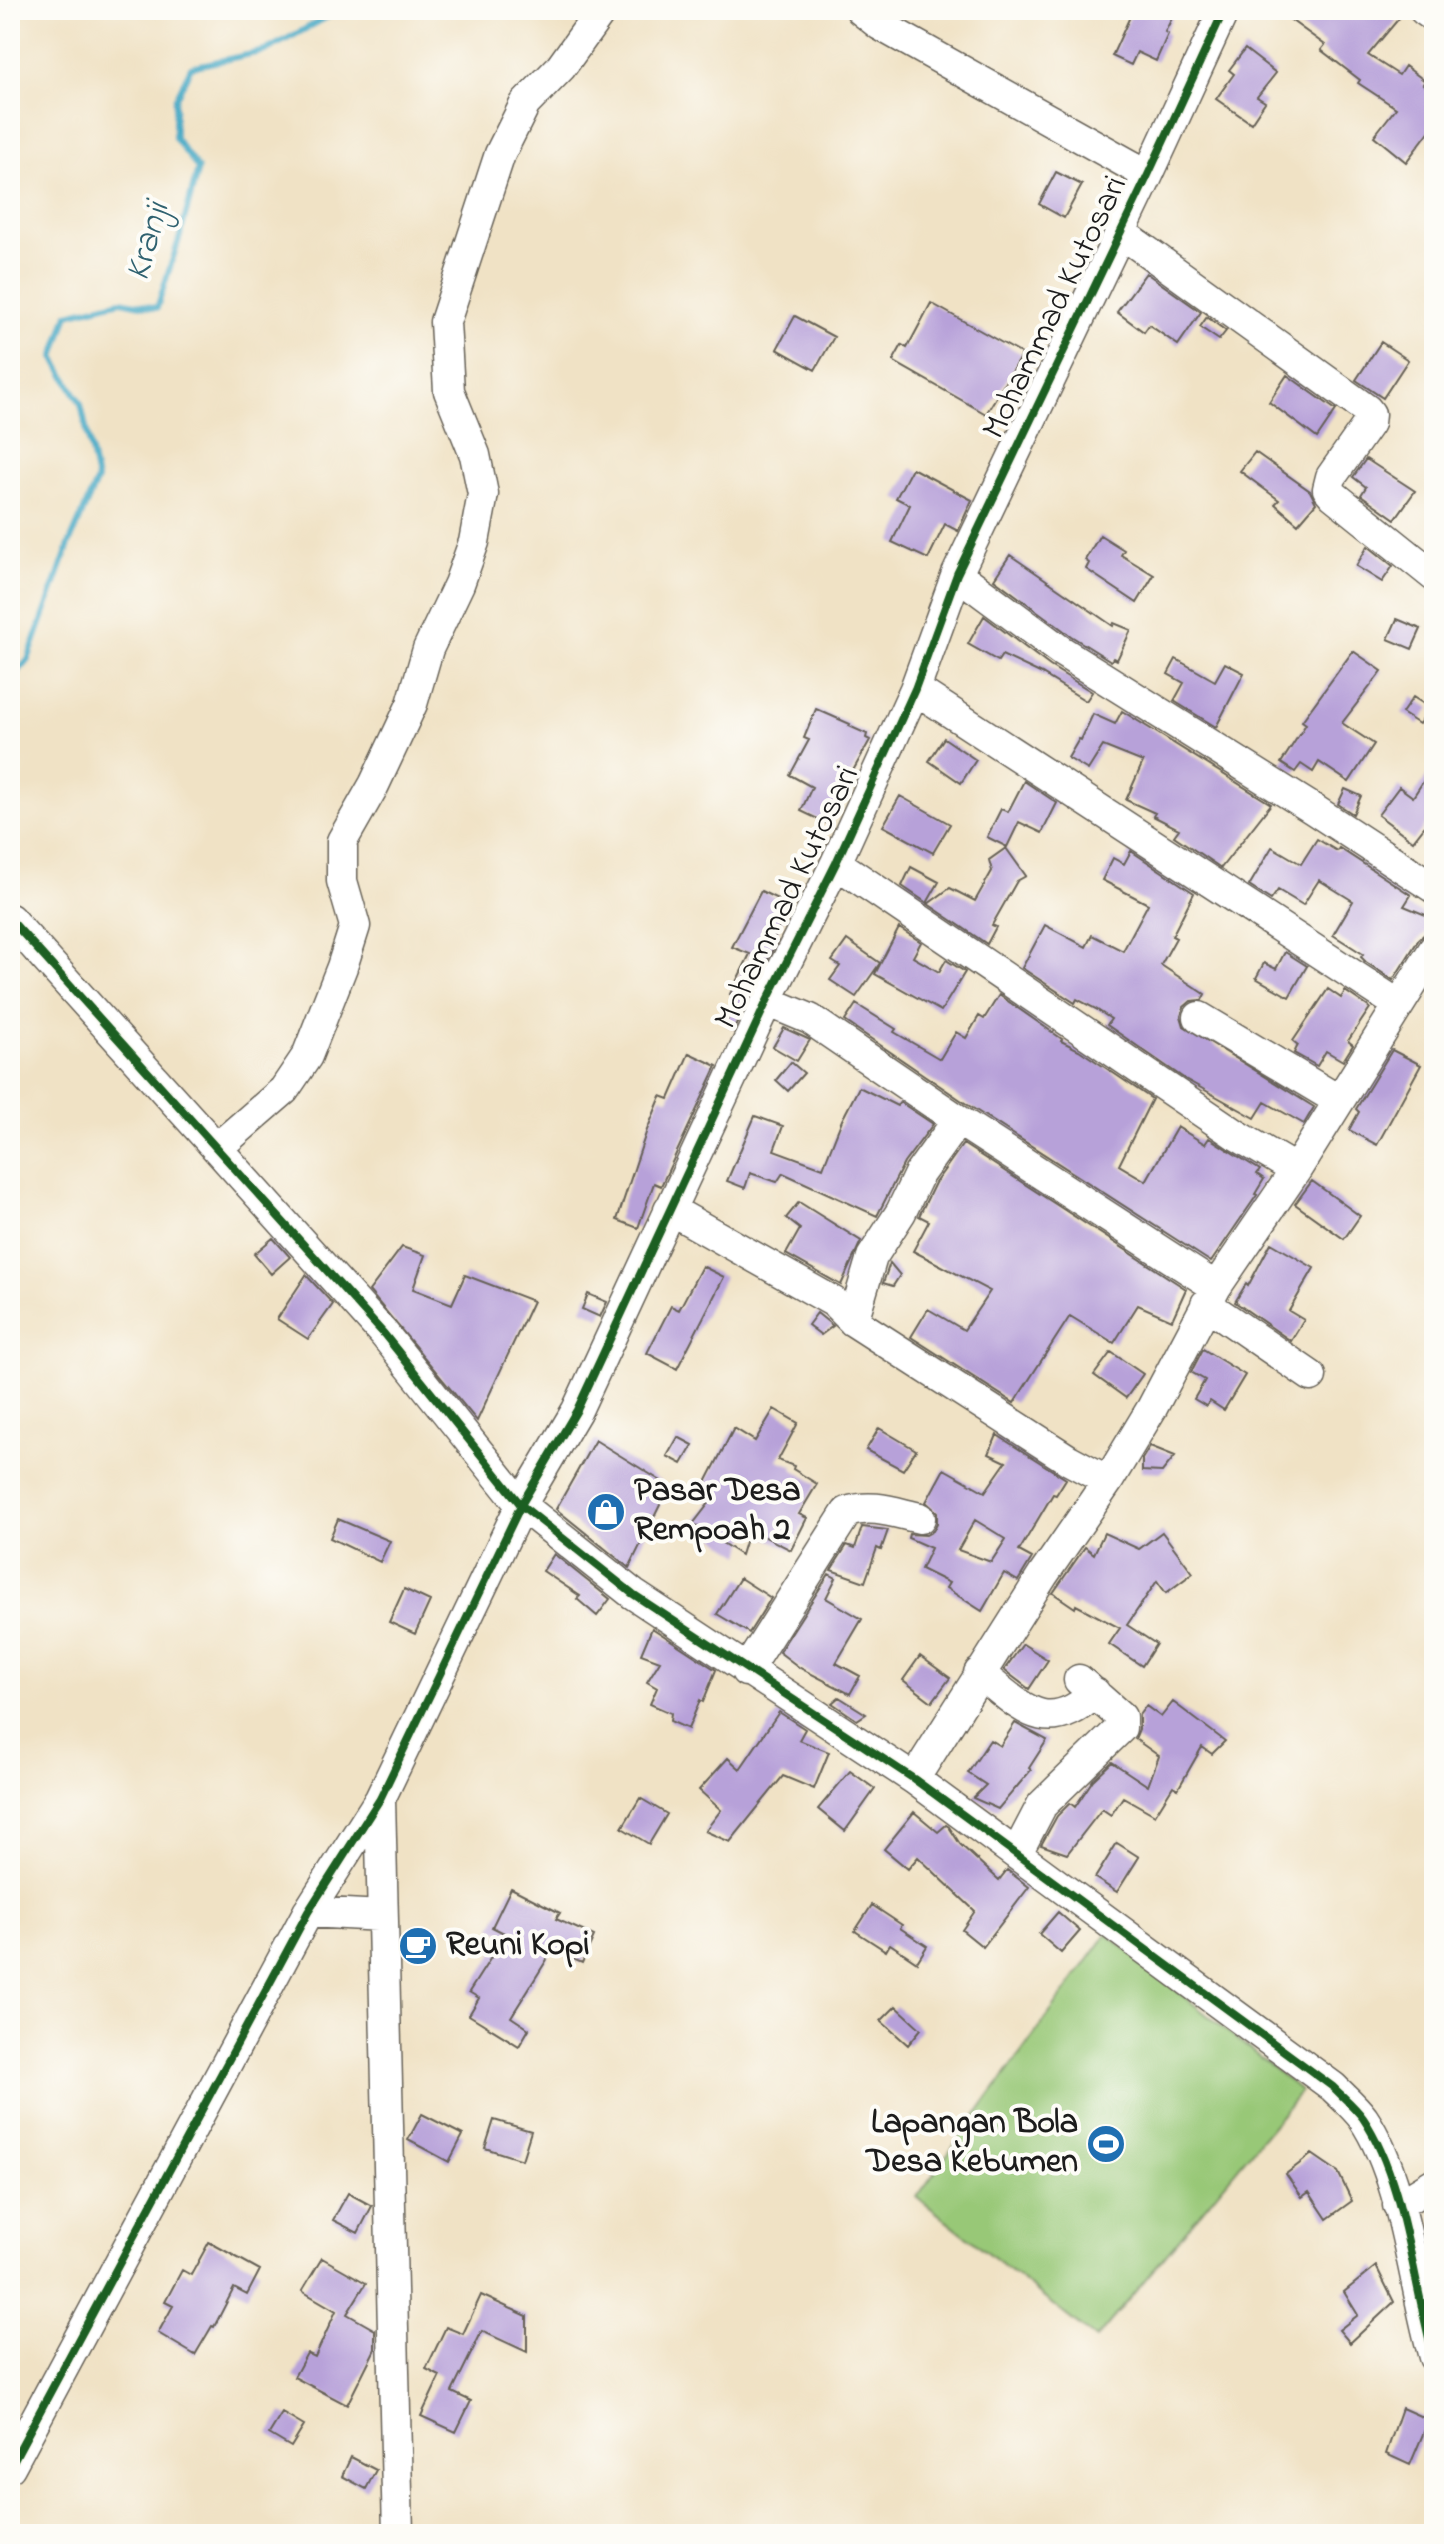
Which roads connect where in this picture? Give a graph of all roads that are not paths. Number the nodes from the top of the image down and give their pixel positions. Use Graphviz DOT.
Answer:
graph roads {
  1 [pos="602,10"];
  2 [pos="861,10"];
  3 [pos="1224,10"];
  4 [pos="1424,10"];
  5 [pos="1434,17"];
  6 [pos="1148,175"];
  7 [pos="1120,232"];
  8 [pos="957,574"];
  9 [pos="1434,576"];
  10 [pos="915,689"];
  11 [pos="836,863"];
  12 [pos="1434,888"];
  13 [pos="10,919"];
  14 [pos="1434,949"];
  15 [pos="767,1001"];
  16 [pos="1399,1005"];
  17 [pos="1199,1017"];
  18 [pos="1338,1100"];
  19 [pos="958,1120"];
  20 [pos="217,1148"];
  21 [pos="1296,1170"];
  22 [pos="669,1209"];
  23 [pos="1211,1296"];
  24 [pos="853,1321"];
  25 [pos="1311,1376"];
  26 [pos="1108,1481"];
  27 [pos="521,1505"];
  28 [pos="920,1518"];
  29 [pos="746,1671"];
  30 [pos="979,1673"];
  31 [pos="914,1779"];
  32 [pos="380,1799"];
  33 [pos="1017,1853"];
  34 [pos="308,1912"];
  35 [pos="382,1916"];
  36 [pos="1434,2183"];
  37 [pos="1398,2205"];
  38 [pos="1434,2357"];
  39 [pos="10,2467"];
  40 [pos="398,2534"];
  1 -- 20 [label="street"];
  2 -- 6 [label="street"];
  3 -- 6 [label="street, Mohammad Kutosari"];
  4 -- 5 [label="street"];
  6 -- 7 [label="street, Mohammad Kutosari"];
  7 -- 8 [label="street, Mohammad Kutosari"];
  7 -- 9 [label="street"];
  8 -- 10 [label="street, Mohammad Kutosari"];
  8 -- 12 [label="street"];
  10 -- 11 [label="street, Mohammad Kutosari"];
  10 -- 16 [label="street"];
  11 -- 15 [label="street, Mohammad Kutosari"];
  11 -- 21 [label="street"];
  13 -- 20 [label="street"];
  14 -- 16 [label="street"];
  15 -- 19 [label="street"];
  15 -- 22 [label="street, Mohammad Kutosari"];
  16 -- 18 [label="street"];
  17 -- 18 [label="street"];
  18 -- 21 [label="street"];
  19 -- 23 [label="street"];
  19 -- 24 [label="street"];
  20 -- 27 [label="street"];
  21 -- 23 [label="street"];
  22 -- 24 [label="street"];
  22 -- 27 [label="street, Mohammad Kutosari"];
  23 -- 25 [label="street"];
  23 -- 26 [label="street"];
  24 -- 26 [label="street"];
  26 -- 30 [label="street"];
  27 -- 29 [label="street"];
  27 -- 32 [label="street, Mohammad Kutosari"];
  28 -- 29 [label="street"];
  29 -- 31 [label="street"];
  30 -- 31 [label="street"];
  30 -- 33 [label="street"];
  31 -- 33 [label="street"];
  32 -- 34 [label="street, Mohammad Kutosari"];
  32 -- 35 [label="street"];
  33 -- 37 [label="street"];
  34 -- 35 [label="street"];
  34 -- 39 [label="street, Mohammad Kutosari"];
  35 -- 40 [label="street"];
  36 -- 37 [label="street"];
  37 -- 38 [label="street"];
}
